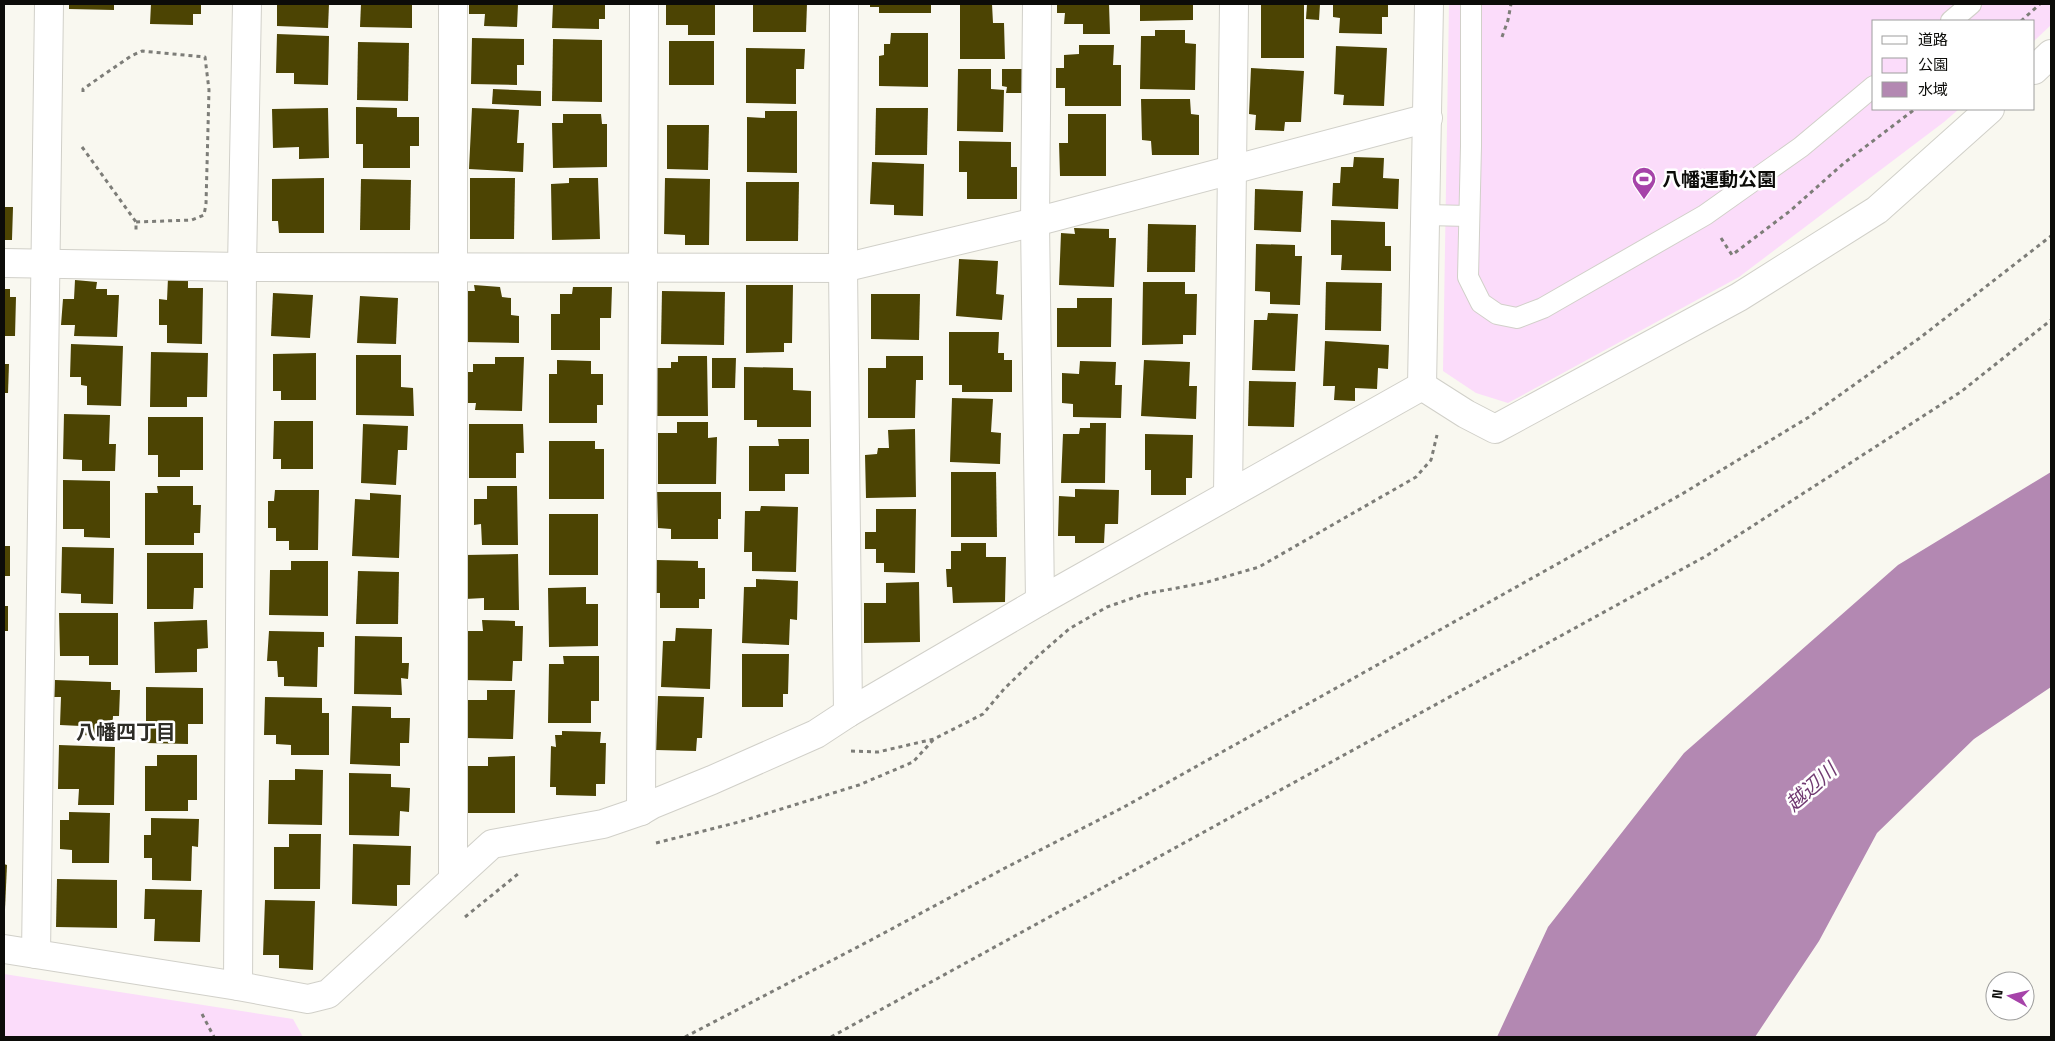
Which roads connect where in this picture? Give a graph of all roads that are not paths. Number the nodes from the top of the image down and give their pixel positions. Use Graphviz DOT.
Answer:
graph roads {
  1 [pos="49,4"];
  2 [pos="247,4"];
  3 [pos="453,4"];
  4 [pos="644,4"];
  5 [pos="844,4"];
  6 [pos="1037,4"];
  7 [pos="1234,4"];
  8 [pos="1429,4"];
  9 [pos="1471,4"];
  10 [pos="1971,4"];
  11 [pos="1952,20"];
  12 [pos="2051,54"];
  13 [pos="2035,69"];
  14 [pos="1872,88"];
  15 [pos="1989,110"];
  16 [pos="1428,118"];
  17 [pos="1231,170"];
  18 [pos="1426,215"];
  19 [pos="1469,216"];
  20 [pos="1035,222"];
  21 [pos="4,263"];
  22 [pos="46,263"];
  23 [pos="242,267"];
  24 [pos="452,267"];
  25 [pos="644,268"];
  26 [pos="843,268"];
  27 [pos="1430,392"];
  28 [pos="1228,496"];
  29 [pos="1040,601"];
  30 [pos="848,712"];
  31 [pos="641,811"];
  32 [pos="453,879"];
  33 [pos="4,950"];
  34 [pos="36,954"];
  35 [pos="238,986"];
  1 -- 22 [label="street"];
  2 -- 23 [label="street"];
  3 -- 24 [label="street"];
  4 -- 25 [label="street"];
  5 -- 26 [label="street"];
  6 -- 20 [label="street"];
  7 -- 17 [label="street"];
  8 -- 16 [label="street"];
  9 -- 19 [label="lane"];
  10 -- 11 [label="lane"];
  12 -- 13 [label="street"];
  14 -- 19 [label="lane"];
  15 -- 27 [label="street"];
  16 -- 17 [label="street"];
  16 -- 18 [label="street"];
  17 -- 20 [label="street"];
  17 -- 28 [label="street"];
  18 -- 19 [label="lane"];
  18 -- 27 [label="street"];
  20 -- 26 [label="street"];
  20 -- 29 [label="street"];
  21 -- 22 [label="street"];
  22 -- 23 [label="street"];
  22 -- 34 [label="street"];
  23 -- 24 [label="street"];
  23 -- 35 [label="street"];
  24 -- 25 [label="street"];
  24 -- 32 [label="street"];
  25 -- 26 [label="street"];
  25 -- 31 [label="street"];
  26 -- 30 [label="street"];
  27 -- 28 [label="street"];
  28 -- 29 [label="street"];
  29 -- 30 [label="street"];
  30 -- 31 [label="street"];
  31 -- 32 [label="street"];
  32 -- 35 [label="street"];
  33 -- 34 [label="street"];
  34 -- 35 [label="street"];
}
